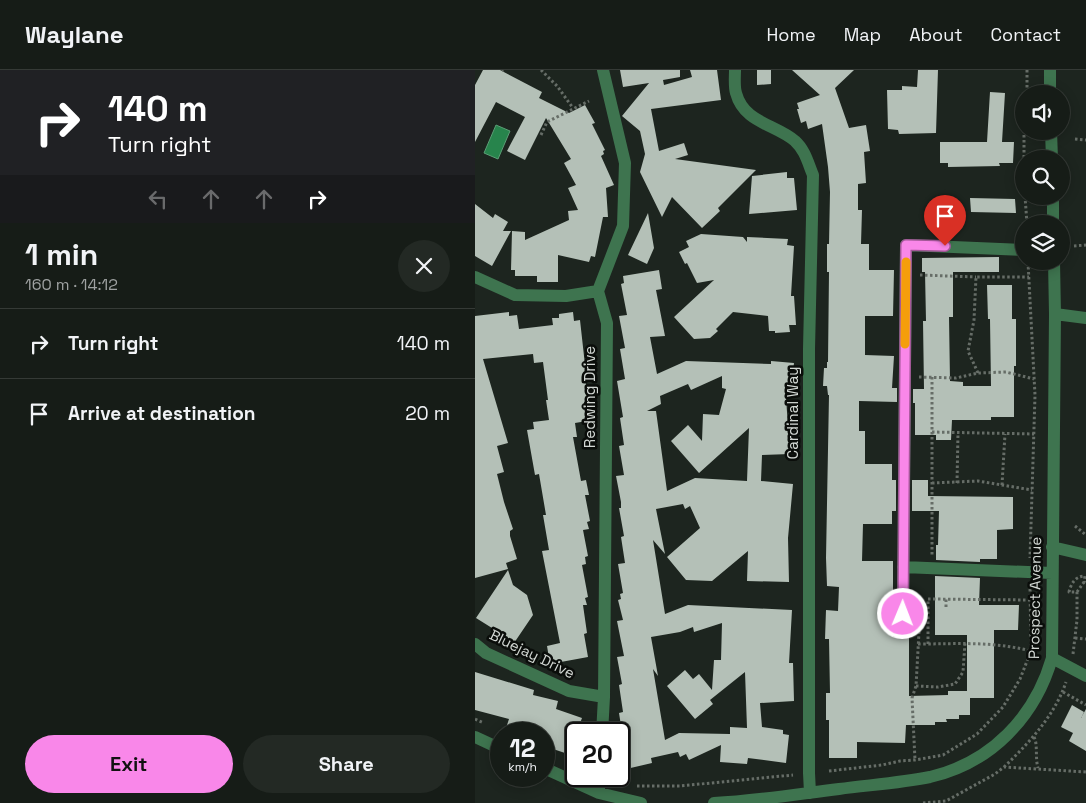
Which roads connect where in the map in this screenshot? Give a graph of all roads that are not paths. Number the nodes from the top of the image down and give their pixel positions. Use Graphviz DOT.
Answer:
graph roads {
  1 [pos="603,70"];
  2 [pos="735,70"];
  3 [pos="1050,70"];
  4 [pos="1050,85"];
  5 [pos="1015,250"];
  6 [pos="1054,270"];
  7 [pos="475,277"];
  8 [pos="598,292"];
  9 [pos="1055,314"];
  10 [pos="1086,318"];
  11 [pos="1052,547"];
  12 [pos="1086,555"];
  13 [pos="903,567"];
  14 [pos="1052,573"];
  15 [pos="903,614"];
  16 [pos="475,644"];
  17 [pos="1052,658"];
  18 [pos="1086,676"];
  19 [pos="604,697"];
  20 [pos="603,722"];
  21 [pos="475,737"];
  22 [pos="490,744"];
  23 [pos="555,773"];
  24 [pos="599,787"];
  25 [pos="599,793"];
  26 [pos="810,793"];
  27 [pos="641,803"];
  28 [pos="714,803"];
  1 -- 8 [label="street"];
  2 -- 26 [label="street, Cardinal Way"];
  3 -- 4 [label="street"];
  5 -- 13 [label="street"];
  6 -- 9 [label="street, Prospect Avenue"];
  7 -- 8 [label="street"];
  8 -- 19 [label="street, Redwing Drive"];
  9 -- 10 [label="street"];
  9 -- 11 [label="street, Prospect Avenue"];
  11 -- 12 [label="street"];
  11 -- 14 [label="street, Prospect Avenue"];
  13 -- 14 [label="street"];
  13 -- 15 [label="street"];
  14 -- 17 [label="street, Prospect Avenue"];
  16 -- 19 [label="street, Bluejay Drive"];
  17 -- 18 [label="street"];
  17 -- 26 [label="street, Prospect Avenue"];
  19 -- 20 [label="street, Redwing Drive"];
  21 -- 22 [label="street"];
  23 -- 25 [label="street"];
  24 -- 25 [label="street"];
  25 -- 27 [label="street"];
  26 -- 28 [label="street, Prospect Avenue"];
}
